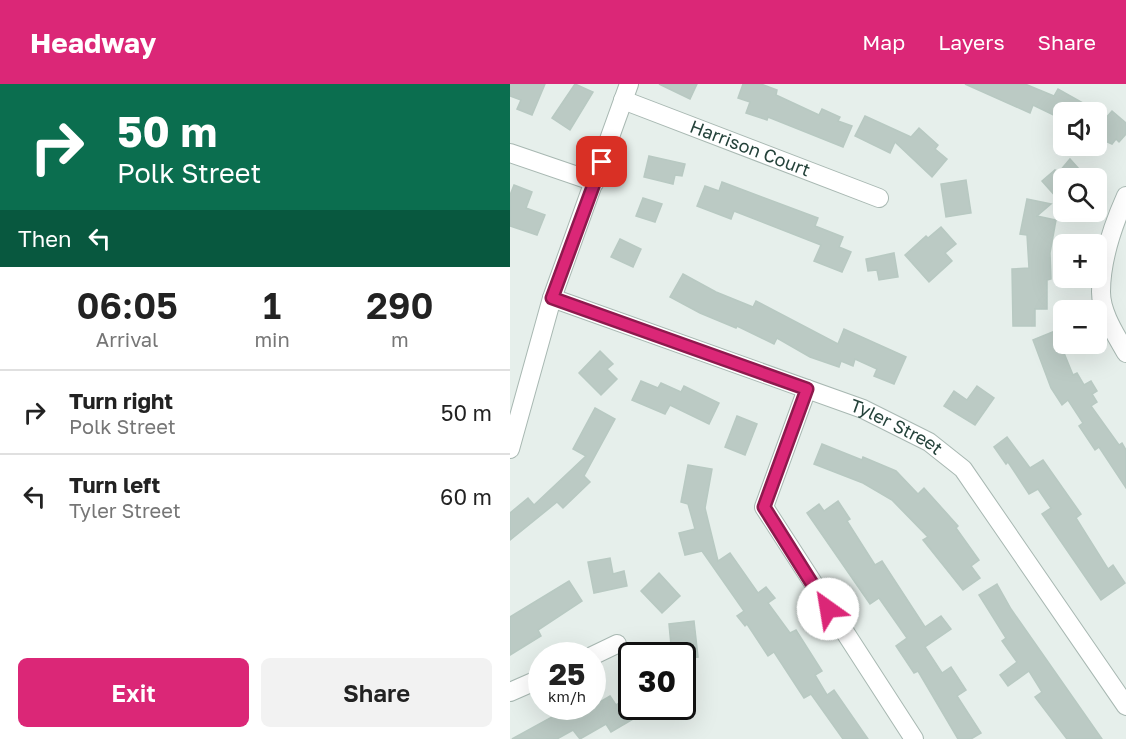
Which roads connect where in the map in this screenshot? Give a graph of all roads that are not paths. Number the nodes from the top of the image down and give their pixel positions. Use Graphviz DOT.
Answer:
graph roads {
  1 [pos="626,92"];
  2 [pos="510,153"];
  3 [pos="595,182"];
  4 [pos="1126,196"];
  5 [pos="879,198"];
  6 [pos="552,298"];
  7 [pos="1126,353"];
  8 [pos="807,389"];
  9 [pos="510,449"];
  10 [pos="617,644"];
  11 [pos="606,649"];
  12 [pos="528,684"];
  13 [pos="510,692"];
  14 [pos="1126,706"];
  15 [pos="914,739"];
  1 -- 3 [label="street"];
  1 -- 5 [label="street, Harrison Court"];
  2 -- 3 [label="street"];
  3 -- 6 [label="street"];
  4 -- 7 [label="street"];
  6 -- 8 [label="street, Tyler Street"];
  6 -- 9 [label="street"];
  8 -- 14 [label="street, Tyler Street"];
  8 -- 15 [label="street"];
  10 -- 11 [label="street"];
  12 -- 13 [label="street"];
}
